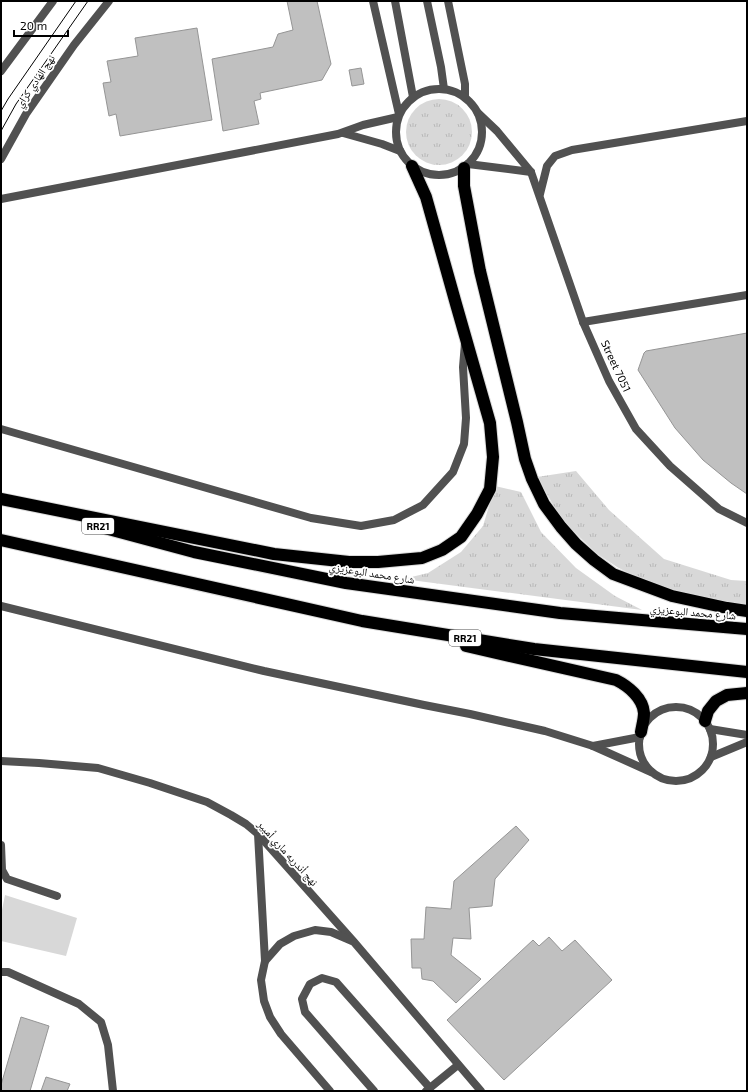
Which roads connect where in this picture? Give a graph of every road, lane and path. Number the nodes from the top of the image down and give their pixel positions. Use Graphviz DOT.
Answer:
graph roads {
  1 [pos="53,1"];
  2 [pos="109,1"];
  3 [pos="373,1"];
  4 [pos="395,1"];
  5 [pos="427,1"];
  6 [pos="448,1"];
  7 [pos="1,71"];
  8 [pos="444,89"];
  9 [pos="413,97"];
  10 [pos="465,97"];
  11 [pos="478,113"];
  12 [pos="399,116"];
  13 [pos="747,120"];
  14 [pos="343,133"];
  15 [pos="400,151"];
  16 [pos="1,159"];
  17 [pos="412,166"];
  18 [pos="466,166"];
  19 [pos="531,172"];
  20 [pos="540,196"];
  21 [pos="1,199"];
  22 [pos="747,295"];
  23 [pos="584,322"];
  24 [pos="465,337"];
  25 [pos="1,429"];
  26 [pos="1,500"];
  27 [pos="747,523"];
  28 [pos="1,540"];
  29 [pos="1,606"];
  30 [pos="747,610"];
  31 [pos="362,622"];
  32 [pos="747,629"];
  33 [pos="747,672"];
  34 [pos="747,693"];
  35 [pos="708,725"];
  36 [pos="640,734"];
  37 [pos="747,735"];
  38 [pos="747,742"];
  39 [pos="593,746"];
  40 [pos="711,757"];
  41 [pos="1,762"];
  42 [pos="651,772"];
  43 [pos="258,834"];
  44 [pos="1,845"];
  45 [pos="57,896"];
  46 [pos="354,942"];
  47 [pos="264,961"];
  48 [pos="1,972"];
  49 [pos="458,1065"];
  50 [pos="428,1089"];
  51 [pos="113,1091"];
  52 [pos="330,1091"];
  53 [pos="374,1091"];
  54 [pos="481,1091"];
  1 -- 7 [label="street"];
  2 -- 16 [label="street, نهج الهادي كراي"];
  3 -- 12 [label="street"];
  4 -- 9 [label="street"];
  5 -- 8 [label="street"];
  6 -- 10 [label="street"];
  8 -- 9 [label="street"];
  8 -- 10 [label="street"];
  9 -- 12 [label="street"];
  10 -- 11 [label="street"];
  11 -- 18 [label="street"];
  11 -- 19 [label="street, Street 7051"];
  12 -- 14 [label="street"];
  12 -- 15 [label="street"];
  13 -- 20 [label="street"];
  14 -- 15 [label="street"];
  14 -- 21 [label="street"];
  15 -- 17 [label="street"];
  17 -- 18 [label="street"];
  17 -- 24 [label="highway"];
  18 -- 19 [label="street"];
  18 -- 30 [label="highway"];
  19 -- 20 [label="street, Street 7051"];
  20 -- 23 [label="street, Street 7051"];
  22 -- 23 [label="street"];
  23 -- 27 [label="street, Street 7051"];
  24 -- 25 [label="street"];
  24 -- 26 [label="highway"];
  26 -- 32 [label="highway, شارع محمد البوعزيزي / RR21"];
  28 -- 31 [label="highway, RR21"];
  29 -- 39 [label="street"];
  31 -- 33 [label="highway, RR21"];
  31 -- 36 [label="highway"];
  34 -- 35 [label="highway"];
  35 -- 36 [label="street"];
  35 -- 37 [label="street"];
  35 -- 40 [label="street"];
  36 -- 39 [label="street"];
  36 -- 42 [label="street"];
  38 -- 40 [label="street"];
  39 -- 42 [label="street"];
  40 -- 42 [label="street"];
  41 -- 43 [label="street, نهج أندريه ماري أمبير"];
  43 -- 46 [label="street, نهج أندريه ماري أمبير"];
  43 -- 47 [label="street"];
  44 -- 45 [label="street"];
  46 -- 47 [label="street"];
  46 -- 49 [label="street, نهج أندريه ماري أمبير"];
  47 -- 52 [label="street"];
  48 -- 51 [label="street"];
  49 -- 50 [label="street"];
  49 -- 54 [label="street, نهج أندريه ماري أمبير"];
  50 -- 53 [label="street"];
}
